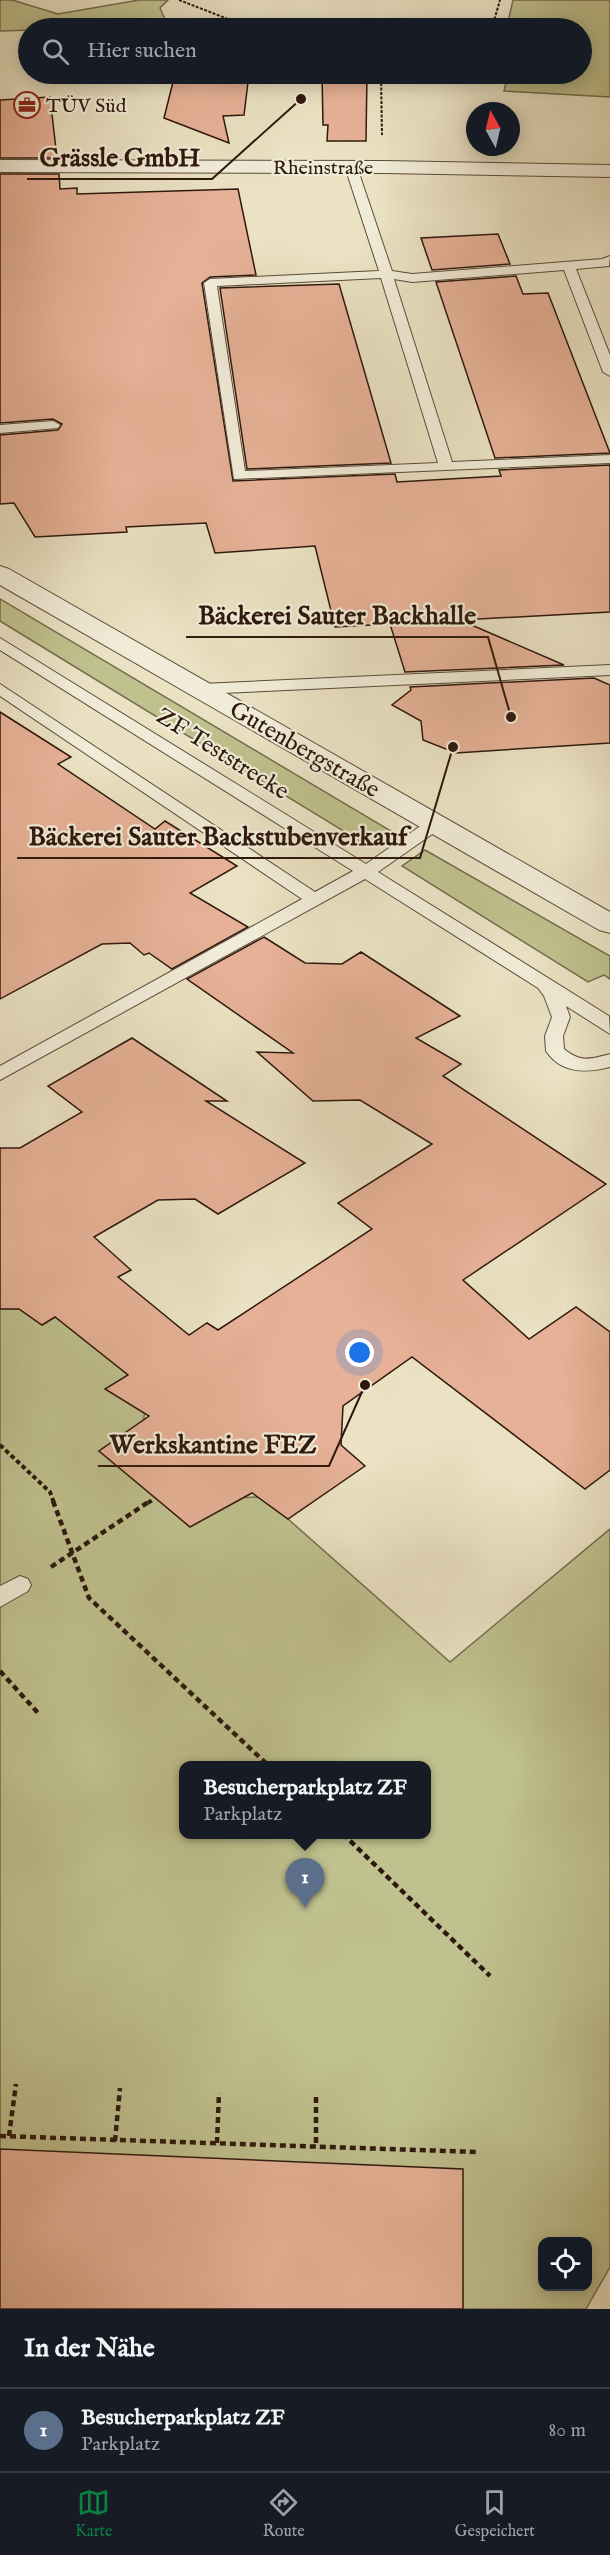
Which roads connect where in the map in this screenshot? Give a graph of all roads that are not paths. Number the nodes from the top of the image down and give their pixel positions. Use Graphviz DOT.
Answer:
graph roads {
  1 [pos="0,166"];
  2 [pos="351,167"];
  3 [pos="610,171"];
  4 [pos="610,260"];
  5 [pos="569,266"];
  6 [pos="387,274"];
  7 [pos="610,372"];
  8 [pos="52,425"];
  9 [pos="0,429"];
  10 [pos="610,459"];
  11 [pos="446,466"];
  12 [pos="0,574"];
  13 [pos="0,643"];
  14 [pos="606,671"];
  15 [pos="0,689"];
  16 [pos="201,689"];
  17 [pos="435,824"];
  18 [pos="364,872"];
  19 [pos="313,899"];
  20 [pos="610,924"];
  21 [pos="540,983"];
  22 [pos="610,1028"];
  23 [pos="610,1060"];
  24 [pos="0,1074"];
  25 [pos="20,1585"];
  26 [pos="0,1598"];
  1 -- 2 [label="street, Rheinstraße"];
  2 -- 3 [label="street, Rheinstraße"];
  2 -- 6 [label="lane"];
  4 -- 5 [label="lane"];
  5 -- 6 [label="lane"];
  5 -- 7 [label="lane"];
  6 -- 11 [label="lane"];
  6 -- 11 [label="lane"];
  8 -- 9 [label="lane"];
  10 -- 11 [label="lane"];
  12 -- 16 [label="street, Gutenbergstraße"];
  13 -- 18 [label="lane, ZF Teststrecke"];
  14 -- 16 [label="lane"];
  15 -- 19 [label="lane"];
  16 -- 17 [label="street, Gutenbergstraße"];
  17 -- 18 [label="lane"];
  17 -- 20 [label="street, Gutenbergstraße"];
  18 -- 19 [label="lane"];
  18 -- 21 [label="lane, ZF Teststrecke"];
  19 -- 24 [label="lane"];
  21 -- 22 [label="lane, ZF Teststrecke"];
  21 -- 23 [label="lane, ZF Teststrecke"];
  25 -- 26 [label="lane"];
}
